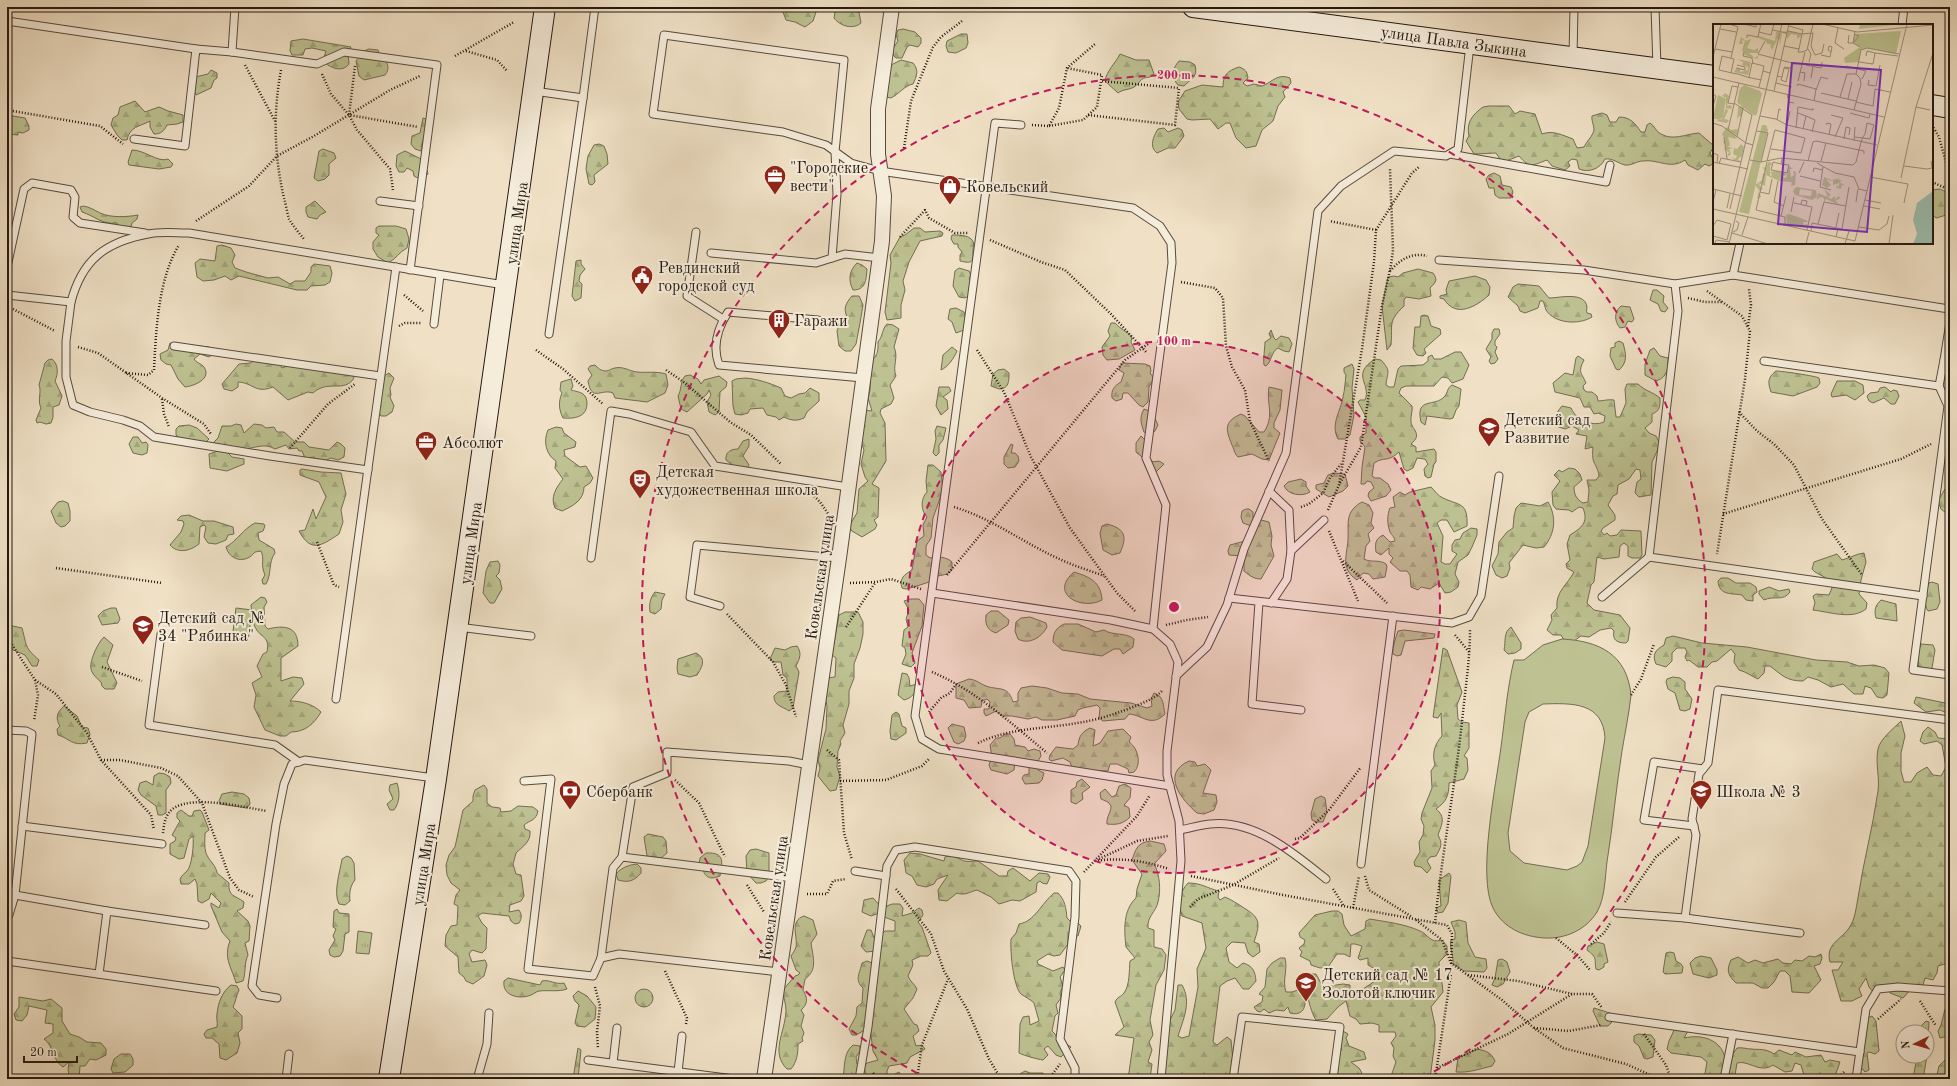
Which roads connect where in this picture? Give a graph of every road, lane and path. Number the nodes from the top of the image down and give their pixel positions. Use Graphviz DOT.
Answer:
graph roads {
  1 [pos="235,7"];
  2 [pos="545,7"];
  3 [pos="595,7"];
  4 [pos="892,7"];
  5 [pos="1193,7"];
  6 [pos="1574,7"];
  7 [pos="1655,7"];
  8 [pos="1904,7"];
  9 [pos="1297,13"];
  10 [pos="7,21"];
  11 [pos="962,21"];
  12 [pos="514,22"];
  13 [pos="1902,24"];
  14 [pos="1470,43"];
  15 [pos="1095,44"];
  16 [pos="196,49"];
  17 [pos="465,51"];
  18 [pos="234,53"];
  19 [pos="356,54"];
  20 [pos="455,56"];
  21 [pos="1573,57"];
  22 [pos="283,59"];
  23 [pos="317,64"];
  24 [pos="437,65"];
  25 [pos="1067,68"];
  26 [pos="1658,68"];
  27 [pos="507,71"];
  28 [pos="1713,76"];
  29 [pos="1101,81"];
  30 [pos="534,90"];
  31 [pos="582,98"];
  32 [pos="1933,105"];
  33 [pos="1950,108"];
  34 [pos="7,110"];
  35 [pos="349,115"];
  36 [pos="1088,115"];
  37 [pos="275,121"];
  38 [pos="1022,125"];
  39 [pos="1049,126"];
  40 [pos="1933,127"];
  41 [pos="429,129"];
  42 [pos="134,139"];
  43 [pos="124,146"];
  44 [pos="904,148"];
  45 [pos="835,152"];
  46 [pos="1390,154"];
  47 [pos="1450,154"];
  48 [pos="1432,155"];
  49 [pos="277,156"];
  50 [pos="1610,165"];
  51 [pos="880,171"];
  52 [pos="1950,177"];
  53 [pos="1933,182"];
  54 [pos="988,186"];
  55 [pos="1950,190"];
  56 [pos="380,201"];
  57 [pos="394,203"];
  58 [pos="1391,204"];
  59 [pos="419,206"];
  60 [pos="1317,218"];
  61 [pos="1376,230"];
  62 [pos="696,232"];
  63 [pos="189,233"];
  64 [pos="149,234"];
  65 [pos="900,237"];
  66 [pos="980,237"];
  67 [pos="1740,244"];
  68 [pos="711,253"];
  69 [pos="314,254"];
  70 [pos="832,258"];
  71 [pos="880,258"];
  72 [pos="1439,260"];
  73 [pos="7,267"];
  74 [pos="396,267"];
  75 [pos="410,270"];
  76 [pos="1390,272"];
  77 [pos="440,275"];
  78 [pos="1733,275"];
  79 [pos="1743,276"];
  80 [pos="1169,280"];
  81 [pos="1692,281"];
  82 [pos="1675,284"];
  83 [pos="507,285"];
  84 [pos="393,287"];
  85 [pos="7,295"];
  86 [pos="1676,295"];
  87 [pos="71,302"];
  88 [pos="1723,302"];
  89 [pos="7,307"];
  90 [pos="1950,317"];
  91 [pos="723,320"];
  92 [pos="818,320"];
  93 [pos="434,322"];
  94 [pos="1950,322"];
  95 [pos="1748,326"];
  96 [pos="387,331"];
  97 [pos="549,334"];
  98 [pos="1162,334"];
  99 [pos="967,335"];
  100 [pos="66,342"];
  101 [pos="174,346"];
  102 [pos="1143,348"];
  103 [pos="536,350"];
  104 [pos="1947,360"];
  105 [pos="1764,361"];
  106 [pos="1158,368"];
  107 [pos="666,370"];
  108 [pos="126,373"];
  109 [pos="368,374"];
  110 [pos="380,376"];
  111 [pos="863,378"];
  112 [pos="1939,386"];
  113 [pos="162,398"];
  114 [pos="611,410"];
  115 [pos="1739,412"];
  116 [pos="1944,438"];
  117 [pos="178,441"];
  118 [pos="212,447"];
  119 [pos="282,458"];
  120 [pos="1269,462"];
  121 [pos="1342,463"];
  122 [pos="1037,468"];
  123 [pos="368,470"];
  124 [pos="1499,476"];
  125 [pos="796,479"];
  126 [pos="1338,485"];
  127 [pos="848,486"];
  128 [pos="1807,488"];
  129 [pos="1270,491"];
  130 [pos="944,504"];
  131 [pos="1289,510"];
  132 [pos="1723,514"];
  133 [pos="1324,520"];
  134 [pos="991,522"];
  135 [pos="842,534"];
  136 [pos="317,542"];
  137 [pos="1291,551"];
  138 [pos="1649,557"];
  139 [pos="591,558"];
  140 [pos="839,558"];
  141 [pos="1342,560"];
  142 [pos="1715,566"];
  143 [pos="56,568"];
  144 [pos="1104,576"];
  145 [pos="876,582"];
  146 [pos="162,583"];
  147 [pos="850,583"];
  148 [pos="1874,589"];
  149 [pos="351,592"];
  150 [pos="932,593"];
  151 [pos="1923,596"];
  152 [pos="1602,597"];
  153 [pos="1228,602"];
  154 [pos="1259,602"];
  155 [pos="1271,603"];
  156 [pos="720,606"];
  157 [pos="1363,613"];
  158 [pos="1393,616"];
  159 [pos="1469,617"];
  160 [pos="1439,621"];
  161 [pos="458,627"];
  162 [pos="1153,629"];
  163 [pos="843,631"];
  164 [pos="161,634"];
  165 [pos="531,636"];
  166 [pos="7,637"];
  167 [pos="1654,644"];
  168 [pos="1470,654"];
  169 [pos="102,667"];
  170 [pos="922,668"];
  171 [pos="1950,675"];
  172 [pos="1176,676"];
  173 [pos="35,680"];
  174 [pos="956,684"];
  175 [pos="154,686"];
  176 [pos="1631,695"];
  177 [pos="336,700"];
  178 [pos="1301,710"];
  179 [pos="796,717"];
  180 [pos="1950,720"];
  181 [pos="917,723"];
  182 [pos="7,730"];
  183 [pos="1020,731"];
  184 [pos="32,734"];
  185 [pos="1376,746"];
  186 [pos="939,749"];
  187 [pos="827,750"];
  188 [pos="960,752"];
  189 [pos="101,760"];
  190 [pos="299,762"];
  191 [pos="809,765"];
  192 [pos="1067,769"];
  193 [pos="1703,769"];
  194 [pos="666,773"];
  195 [pos="436,778"];
  196 [pos="524,781"];
  197 [pos="840,781"];
  198 [pos="1155,784"];
  199 [pos="1170,786"];
  200 [pos="202,803"];
  201 [pos="278,812"];
  202 [pos="22,826"];
  203 [pos="1694,826"];
  204 [pos="1180,830"];
  205 [pos="154,843"];
  206 [pos="162,844"];
  207 [pos="1278,844"];
  208 [pos="1292,852"];
  209 [pos="622,857"];
  210 [pos="1095,861"];
  211 [pos="1361,864"];
  212 [pos="731,871"];
  213 [pos="855,871"];
  214 [pos="1180,873"];
  215 [pos="886,876"];
  216 [pos="793,878"];
  217 [pos="1326,879"];
  218 [pos="1076,881"];
  219 [pos="1233,885"];
  220 [pos="807,894"];
  221 [pos="15,895"];
  222 [pos="265,900"];
  223 [pos="1344,906"];
  224 [pos="1353,908"];
  225 [pos="107,911"];
  226 [pos="764,912"];
  227 [pos="1617,913"];
  228 [pos="10,915"];
  229 [pos="1414,918"];
  230 [pos="1685,918"];
  231 [pos="1176,923"];
  232 [pos="1435,923"];
  233 [pos="205,925"];
  234 [pos="1800,933"];
  235 [pos="1556,938"];
  236 [pos="1591,944"];
  237 [pos="601,958"];
  238 [pos="660,959"];
  239 [pos="7,961"];
  240 [pos="1451,963"];
  241 [pos="1590,970"];
  242 [pos="779,972"];
  243 [pos="99,974"];
  244 [pos="1468,975"];
  245 [pos="593,976"];
  246 [pos="949,978"];
  247 [pos="1912,988"];
  248 [pos="1950,991"];
  249 [pos="216,992"];
  250 [pos="1572,994"];
  251 [pos="277,998"];
  252 [pos="490,1013"];
  253 [pos="1609,1017"];
  254 [pos="1634,1021"];
  255 [pos="1526,1022"];
  256 [pos="1936,1026"];
  257 [pos="617,1028"];
  258 [pos="1534,1028"];
  259 [pos="1863,1031"];
  260 [pos="1733,1034"];
  261 [pos="682,1036"];
  262 [pos="1860,1052"];
  263 [pos="289,1054"];
  264 [pos="588,1060"];
  265 [pos="599,1062"];
  266 [pos="613,1063"];
  267 [pos="1437,1068"];
  268 [pos="678,1072"];
  269 [pos="286,1079"];
  270 [pos="389,1079"];
  271 [pos="474,1079"];
  272 [pos="734,1079"];
  273 [pos="764,1079"];
  274 [pos="859,1079"];
  275 [pos="918,1079"];
  276 [pos="1001,1079"];
  277 [pos="1075,1079"];
  278 [pos="1161,1079"];
  279 [pos="1233,1079"];
  280 [pos="1333,1079"];
  281 [pos="1436,1079"];
  282 [pos="1659,1079"];
  283 [pos="1671,1079"];
  284 [pos="1724,1079"];
  285 [pos="1856,1079"];
  1 -- 18 [label="lane"];
  2 -- 30 [label="main road, улица Мира"];
  3 -- 31 [label="lane"];
  4 -- 51 [label="street, Ковельская улица"];
  5 -- 9 [label="main road, улица Павла Зыкина"];
  6 -- 21 [label="lane"];
  7 -- 26 [label="lane"];
  8 -- 13 [label="lane"];
  9 -- 14 [label="main road, улица Павла Зыкина"];
  10 -- 16 [label="lane"];
  11 -- 44 [label="path"];
  12 -- 17 [label="path"];
  14 -- 21 [label="main road, улица Павла Зыкина"];
  14 -- 47 [label="lane"];
  15 -- 25 [label="path"];
  16 -- 18 [label="lane"];
  16 -- 42 [label="lane"];
  17 -- 20 [label="path"];
  17 -- 27 [label="path"];
  18 -- 22 [label="lane"];
  18 -- 37 [label="path"];
  19 -- 23 [label="lane"];
  19 -- 24 [label="lane"];
  19 -- 35 [label="path"];
  21 -- 26 [label="main road, улица Павла Зыкина"];
  22 -- 23 [label="lane"];
  22 -- 37 [label="path"];
  23 -- 35 [label="path"];
  24 -- 35 [label="path"];
  24 -- 41 [label="lane"];
  25 -- 29 [label="path"];
  25 -- 39 [label="path"];
  26 -- 28 [label="main road, улица Павла Зыкина"];
  29 -- 36 [label="path"];
  29 -- 36 [label="path"];
  30 -- 31 [label="lane"];
  30 -- 83 [label="main road, улица Мира"];
  31 -- 97 [label="lane"];
  32 -- 33 [label="main road"];
  34 -- 43 [label="path"];
  35 -- 41 [label="path"];
  35 -- 49 [label="path"];
  35 -- 57 [label="path"];
  36 -- 39 [label="path"];
  37 -- 49 [label="path"];
  38 -- 39 [label="path"];
  38 -- 54 [label="lane"];
  40 -- 52 [label="path"];
  41 -- 59 [label="lane"];
  45 -- 45 [label="lane"];
  45 -- 51 [label="lane"];
  45 -- 70 [label="lane"];
  46 -- 48 [label="lane"];
  46 -- 58 [label="path"];
  46 -- 60 [label="lane"];
  47 -- 48 [label="lane"];
  47 -- 50 [label="lane"];
  48 -- 58 [label="path"];
  49 -- 63 [label="path"];
  49 -- 69 [label="path"];
  51 -- 54 [label="lane"];
  51 -- 71 [label="street, Ковельская улица"];
  53 -- 55 [label="path"];
  54 -- 66 [label="lane"];
  54 -- 80 [label="lane"];
  56 -- 57 [label="lane"];
  57 -- 59 [label="lane"];
  58 -- 61 [label="path"];
  58 -- 76 [label="path"];
  59 -- 75 [label="lane"];
  60 -- 61 [label="path"];
  60 -- 129 [label="lane"];
  61 -- 121 [label="path"];
  62 -- 91 [label="lane"];
  63 -- 64 [label="lane"];
  63 -- 69 [label="lane"];
  63 -- 108 [label="path"];
  64 -- 73 [label="lane"];
  64 -- 87 [label="lane"];
  65 -- 66 [label="path"];
  66 -- 99 [label="lane"];
  66 -- 102 [label="path"];
  67 -- 78 [label="lane"];
  68 -- 70 [label="lane"];
  69 -- 74 [label="lane"];
  70 -- 71 [label="lane"];
  71 -- 111 [label="street, Ковельская улица"];
  72 -- 76 [label="path"];
  72 -- 82 [label="lane"];
  74 -- 75 [label="lane"];
  74 -- 84 [label="lane"];
  75 -- 77 [label="lane"];
  76 -- 126 [label="path"];
  77 -- 83 [label="lane"];
  77 -- 93 [label="lane"];
  78 -- 79 [label="lane"];
  78 -- 81 [label="lane"];
  79 -- 90 [label="lane"];
  79 -- 95 [label="path"];
  80 -- 98 [label="lane"];
  80 -- 120 [label="path"];
  81 -- 82 [label="lane"];
  81 -- 88 [label="path"];
  82 -- 86 [label="lane"];
  83 -- 161 [label="main road, улица Мира"];
  84 -- 93 [label="path"];
  84 -- 96 [label="lane"];
  85 -- 87 [label="lane"];
  86 -- 88 [label="path"];
  86 -- 138 [label="lane"];
  87 -- 100 [label="lane"];
  88 -- 95 [label="path"];
  89 -- 100 [label="path"];
  91 -- 92 [label="lane"];
  91 -- 111 [label="lane"];
  93 -- 96 [label="path"];
  94 -- 104 [label="lane"];
  95 -- 115 [label="path"];
  96 -- 110 [label="lane"];
  98 -- 102 [label="path"];
  98 -- 106 [label="lane"];
  99 -- 122 [label="path"];
  99 -- 130 [label="lane"];
  100 -- 108 [label="path"];
  100 -- 117 [label="lane"];
  101 -- 109 [label="lane"];
  102 -- 106 [label="path"];
  102 -- 122 [label="path"];
  103 -- 114 [label="path"];
  104 -- 112 [label="lane"];
  105 -- 112 [label="lane"];
  106 -- 162 [label="lane"];
  107 -- 125 [label="path"];
  108 -- 113 [label="path"];
  109 -- 110 [label="lane"];
  109 -- 119 [label="path"];
  110 -- 123 [label="lane"];
  111 -- 127 [label="street, Ковельская улица"];
  112 -- 116 [label="lane"];
  113 -- 117 [label="path"];
  113 -- 118 [label="path"];
  114 -- 125 [label="lane"];
  114 -- 139 [label="lane"];
  115 -- 128 [label="path"];
  115 -- 132 [label="path"];
  116 -- 128 [label="path"];
  116 -- 151 [label="lane"];
  117 -- 118 [label="lane"];
  118 -- 119 [label="lane"];
  119 -- 123 [label="lane"];
  121 -- 126 [label="path"];
  121 -- 131 [label="path"];
  122 -- 134 [label="path"];
  122 -- 144 [label="path"];
  123 -- 149 [label="lane"];
  124 -- 159 [label="lane"];
  125 -- 127 [label="lane"];
  125 -- 135 [label="path"];
  126 -- 133 [label="path"];
  127 -- 135 [label="street, Ковельская улица"];
  128 -- 132 [label="path"];
  128 -- 148 [label="path"];
  129 -- 131 [label="lane"];
  129 -- 153 [label="lane"];
  130 -- 134 [label="path"];
  130 -- 150 [label="lane"];
  131 -- 137 [label="lane"];
  132 -- 142 [label="path"];
  133 -- 137 [label="lane"];
  133 -- 141 [label="path"];
  134 -- 144 [label="path"];
  134 -- 150 [label="path"];
  135 -- 140 [label="street, Ковельская улица"];
  136 -- 149 [label="path"];
  137 -- 155 [label="lane"];
  138 -- 142 [label="lane"];
  138 -- 152 [label="lane"];
  140 -- 156 [label="lane"];
  140 -- 191 [label="street, Ковельская улица"];
  141 -- 157 [label="path"];
  141 -- 158 [label="path"];
  142 -- 148 [label="lane"];
  143 -- 146 [label="path"];
  144 -- 162 [label="path"];
  145 -- 147 [label="path"];
  145 -- 150 [label="path"];
  145 -- 163 [label="path"];
  148 -- 151 [label="lane"];
  149 -- 177 [label="lane"];
  150 -- 162 [label="lane"];
  150 -- 170 [label="lane"];
  151 -- 171 [label="lane"];
  153 -- 154 [label="lane"];
  153 -- 162 [label="path"];
  153 -- 172 [label="lane"];
  154 -- 155 [label="lane"];
  154 -- 178 [label="lane"];
  155 -- 157 [label="lane"];
  156 -- 179 [label="path"];
  157 -- 158 [label="lane"];
  158 -- 160 [label="lane"];
  158 -- 185 [label="lane"];
  159 -- 160 [label="lane"];
  159 -- 168 [label="path"];
  160 -- 168 [label="path"];
  161 -- 165 [label="lane"];
  161 -- 195 [label="main road, улица Мира"];
  162 -- 172 [label="lane"];
  164 -- 175 [label="lane"];
  166 -- 173 [label="path"];
  167 -- 176 [label="path"];
  168 -- 232 [label="path"];
  169 -- 175 [label="path"];
  170 -- 174 [label="path"];
  170 -- 181 [label="lane"];
  172 -- 183 [label="path"];
  172 -- 199 [label="lane"];
  173 -- 184 [label="path"];
  173 -- 189 [label="path"];
  174 -- 181 [label="path"];
  174 -- 183 [label="path"];
  175 -- 190 [label="lane"];
  180 -- 193 [label="lane"];
  181 -- 186 [label="lane"];
  182 -- 184 [label="lane"];
  183 -- 188 [label="path"];
  183 -- 192 [label="path"];
  184 -- 202 [label="lane"];
  185 -- 207 [label="path"];
  185 -- 211 [label="lane"];
  186 -- 188 [label="lane"];
  186 -- 197 [label="path"];
  187 -- 197 [label="path"];
  188 -- 192 [label="lane"];
  189 -- 200 [label="path"];
  189 -- 205 [label="path"];
  190 -- 195 [label="lane"];
  190 -- 201 [label="lane"];
  191 -- 194 [label="lane"];
  191 -- 216 [label="street, Ковельская улица"];
  192 -- 198 [label="lane"];
  193 -- 203 [label="lane"];
  193 -- 203 [label="lane"];
  194 -- 209 [label="lane"];
  194 -- 212 [label="path"];
  195 -- 270 [label="main road, улица Мира"];
  196 -- 245 [label="lane"];
  197 -- 213 [label="path"];
  198 -- 199 [label="lane"];
  198 -- 210 [label="path"];
  199 -- 204 [label="lane"];
  200 -- 201 [label="path"];
  200 -- 206 [label="path"];
  200 -- 222 [label="path"];
  201 -- 222 [label="lane"];
  202 -- 205 [label="lane"];
  202 -- 221 [label="lane"];
  203 -- 227 [label="path"];
  203 -- 230 [label="lane"];
  204 -- 207 [label="lane"];
  204 -- 210 [label="path"];
  204 -- 214 [label="lane"];
  205 -- 206 [label="lane"];
  207 -- 208 [label="lane"];
  208 -- 217 [label="lane"];
  208 -- 219 [label="path"];
  209 -- 212 [label="lane"];
  209 -- 237 [label="lane"];
  210 -- 214 [label="path"];
  210 -- 218 [label="path"];
  211 -- 224 [label="path"];
  211 -- 229 [label="path"];
  212 -- 216 [label="lane"];
  212 -- 226 [label="path"];
  213 -- 215 [label="lane"];
  213 -- 220 [label="path"];
  214 -- 219 [label="path"];
  214 -- 231 [label="lane"];
  215 -- 218 [label="lane"];
  215 -- 246 [label="path"];
  215 -- 274 [label="lane"];
  216 -- 242 [label="street, Ковельская улица"];
  217 -- 223 [label="path"];
  218 -- 277 [label="lane"];
  219 -- 223 [label="path"];
  219 -- 231 [label="path"];
  221 -- 225 [label="lane"];
  221 -- 228 [label="lane"];
  222 -- 251 [label="lane"];
  223 -- 224 [label="path"];
  224 -- 229 [label="path"];
  225 -- 233 [label="lane"];
  225 -- 243 [label="lane"];
  227 -- 230 [label="lane"];
  227 -- 236 [label="path"];
  229 -- 232 [label="path"];
  229 -- 240 [label="path"];
  230 -- 234 [label="lane"];
  231 -- 278 [label="lane"];
  232 -- 240 [label="path"];
  235 -- 241 [label="path"];
  237 -- 238 [label="lane"];
  237 -- 245 [label="lane"];
  238 -- 242 [label="lane"];
  238 -- 261 [label="path"];
  239 -- 243 [label="lane"];
  240 -- 244 [label="path"];
  240 -- 267 [label="path"];
  242 -- 273 [label="street, Ковельская улица"];
  243 -- 249 [label="lane"];
  244 -- 250 [label="path"];
  244 -- 255 [label="path"];
  245 -- 265 [label="path"];
  246 -- 275 [label="path"];
  246 -- 276 [label="path"];
  247 -- 248 [label="lane"];
  247 -- 256 [label="path"];
  247 -- 259 [label="path"];
  247 -- 259 [label="lane"];
  250 -- 253 [label="path"];
  250 -- 255 [label="path"];
  252 -- 271 [label="lane"];
  253 -- 254 [label="lane"];
  253 -- 258 [label="path"];
  254 -- 260 [label="lane"];
  254 -- 283 [label="path"];
  255 -- 258 [label="path"];
  255 -- 267 [label="path"];
  257 -- 266 [label="lane"];
  258 -- 282 [label="path"];
  259 -- 262 [label="lane"];
  260 -- 262 [label="lane"];
  260 -- 284 [label="lane"];
  261 -- 268 [label="lane"];
  262 -- 285 [label="lane"];
  263 -- 269 [label="lane"];
  264 -- 265 [label="lane"];
  265 -- 266 [label="lane"];
  266 -- 268 [label="lane"];
  267 -- 281 [label="path"];
  268 -- 272 [label="lane"];
  279 -- 280 [label="lane"];
}
